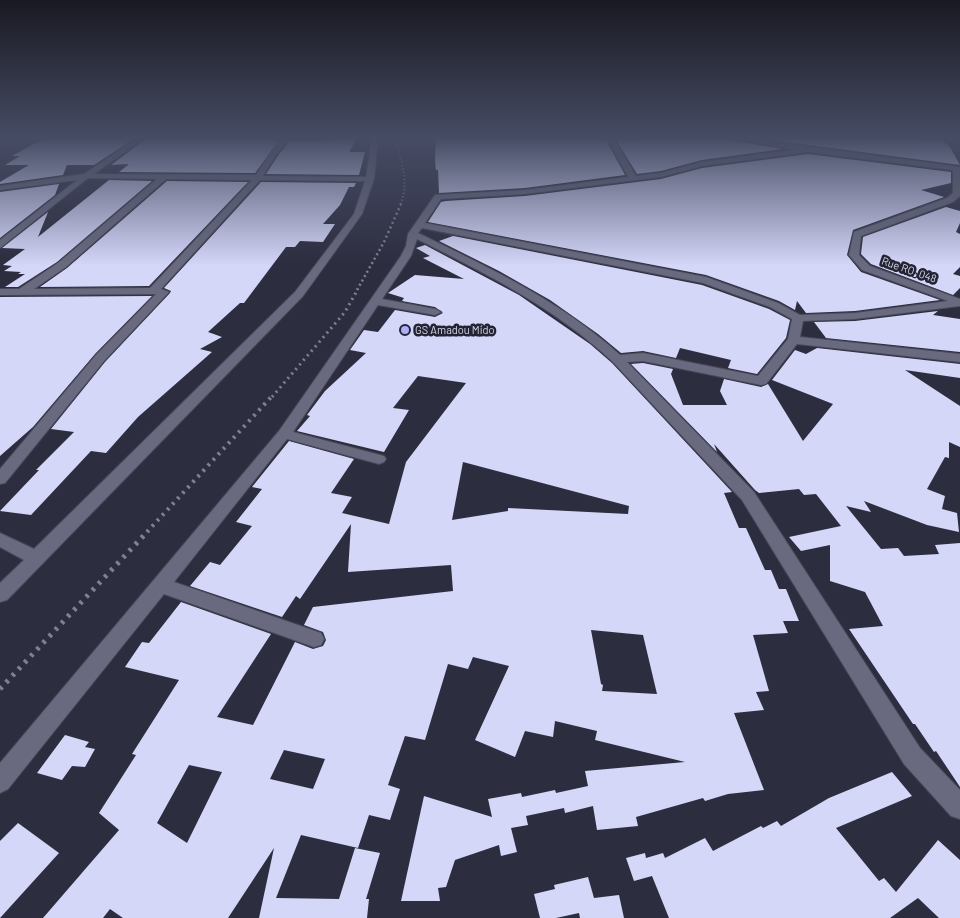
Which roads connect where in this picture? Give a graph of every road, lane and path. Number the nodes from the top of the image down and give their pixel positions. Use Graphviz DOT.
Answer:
graph roads {
  1 [pos="51,181"];
  2 [pos="80,181"];
  3 [pos="159,181"];
  4 [pos="255,181"];
  5 [pos="369,181"];
  6 [pos="611,181"];
  7 [pos="958,181"];
  8 [pos="0,188"];
  9 [pos="417,230"];
  10 [pos="0,245"];
  11 [pos="23,291"];
  12 [pos="153,291"];
  13 [pos="0,292"];
  14 [pos="376,301"];
  15 [pos="960,303"];
  16 [pos="435,312"];
  17 [pos="798,318"];
  18 [pos="794,340"];
  19 [pos="960,358"];
  20 [pos="617,359"];
  21 [pos="284,434"];
  22 [pos="379,459"];
  23 [pos="0,480"];
  24 [pos="0,539"];
  25 [pos="36,558"];
  26 [pos="161,585"];
  27 [pos="0,595"];
  28 [pos="314,639"];
  29 [pos="0,781"];
  30 [pos="960,807"];
  1 -- 8 [label="street"];
  2 -- 10 [label="street"];
  3 -- 11 [label="street"];
  4 -- 12 [label="street"];
  5 -- 25 [label="street"];
  6 -- 9 [label="street"];
  7 -- 15 [label="street, Rue RO. 048"];
  9 -- 14 [label="street"];
  9 -- 17 [label="street"];
  9 -- 20 [label="street"];
  11 -- 12 [label="street"];
  11 -- 13 [label="street"];
  12 -- 23 [label="street"];
  14 -- 16 [label="street"];
  14 -- 21 [label="street"];
  15 -- 17 [label="street"];
  17 -- 18 [label="street"];
  18 -- 19 [label="street"];
  18 -- 20 [label="street"];
  20 -- 30 [label="street"];
  21 -- 22 [label="street"];
  21 -- 26 [label="street"];
  24 -- 25 [label="street"];
  25 -- 27 [label="street"];
  26 -- 28 [label="street"];
  26 -- 29 [label="street"];
}
